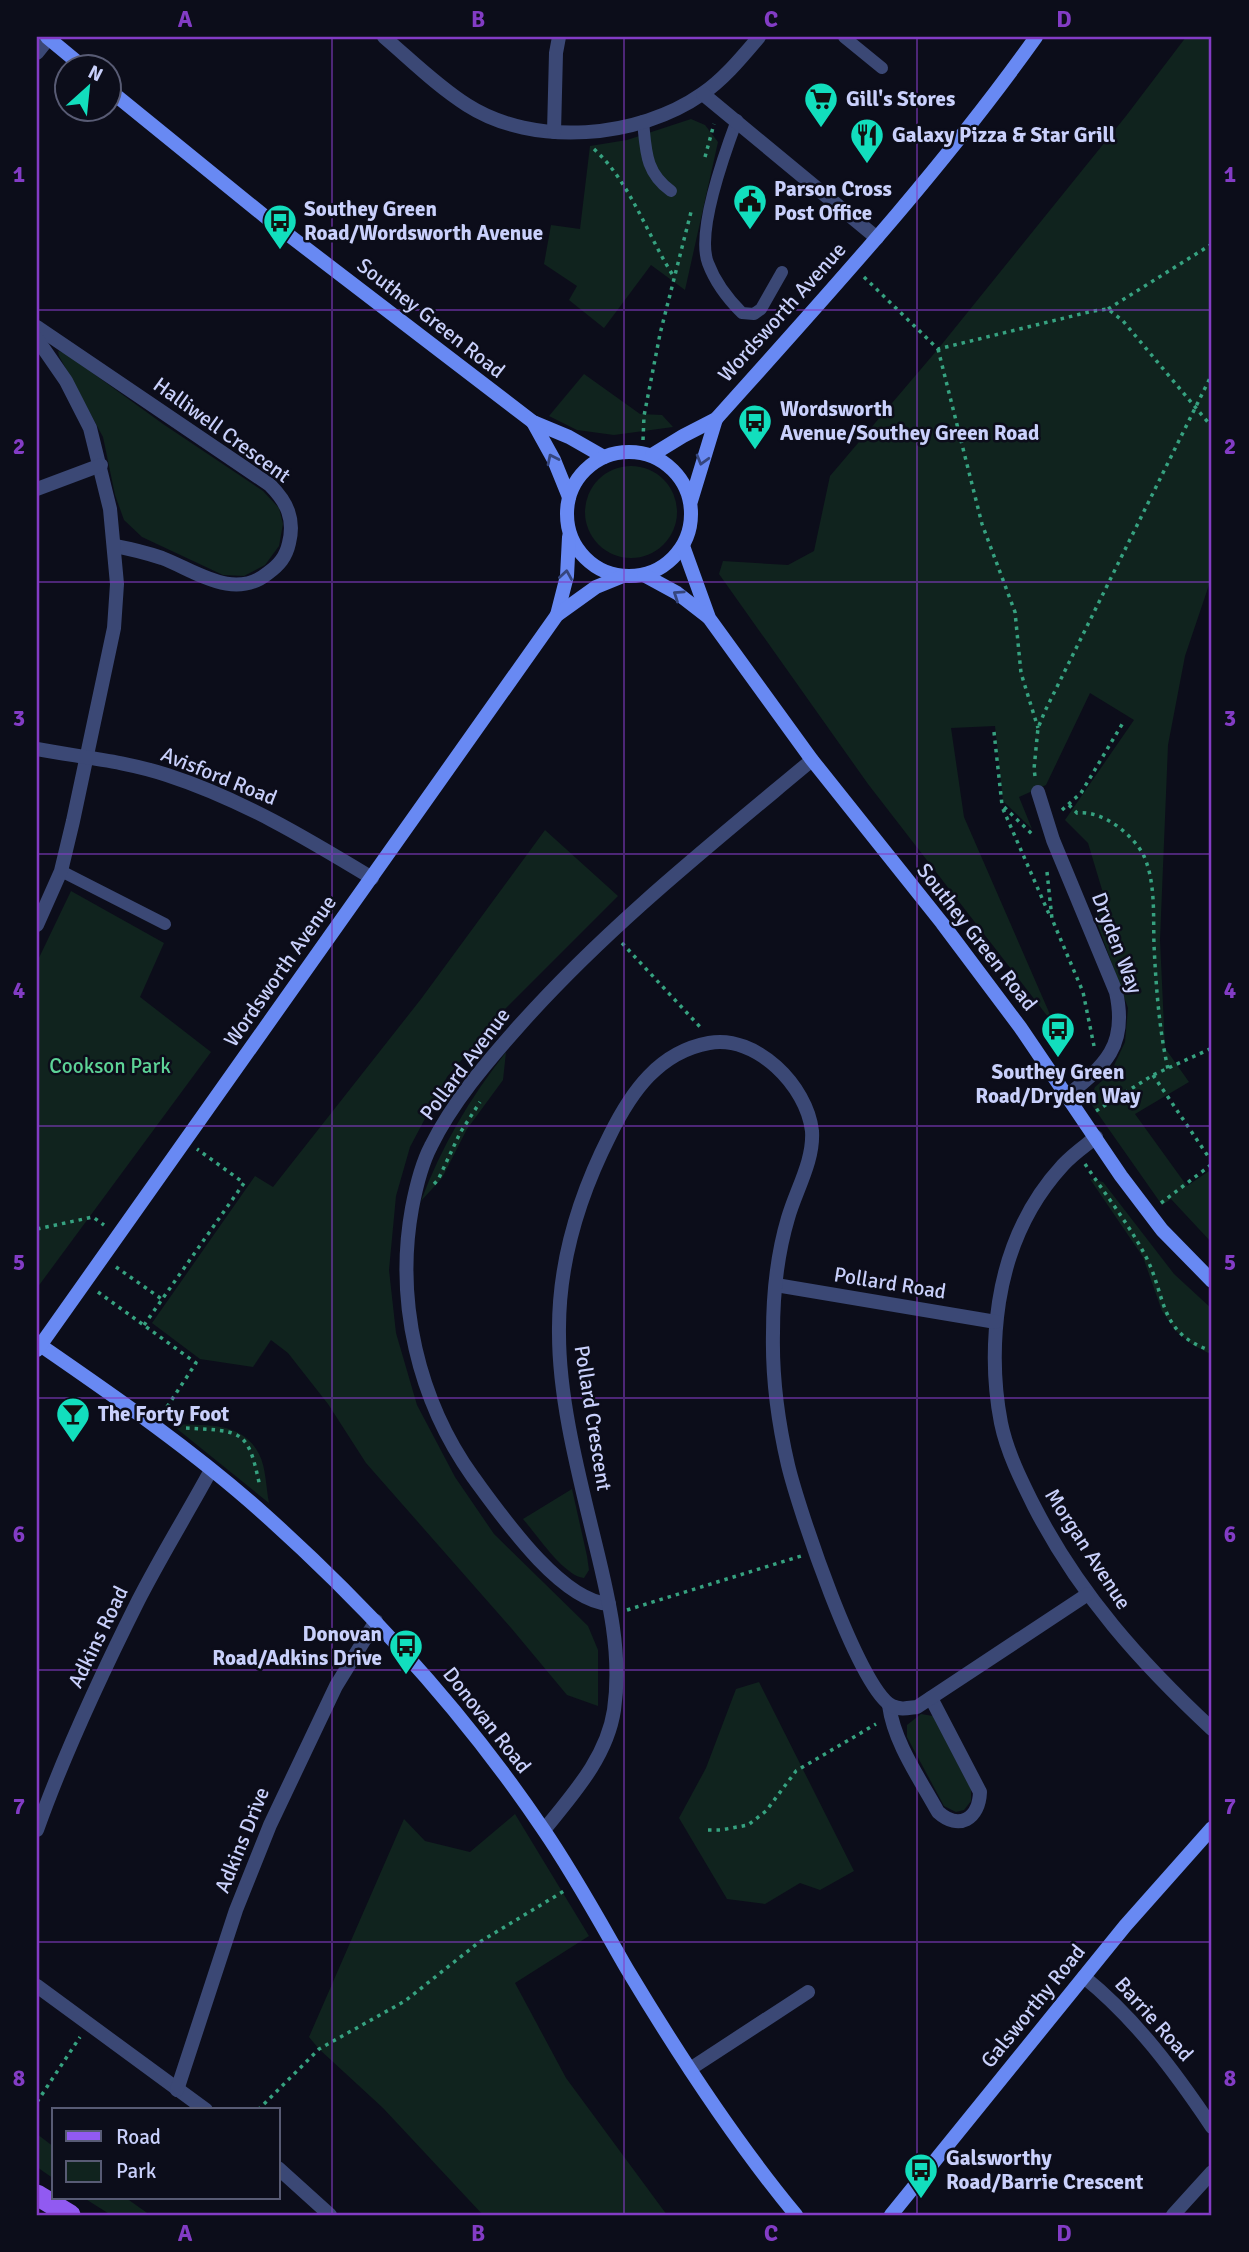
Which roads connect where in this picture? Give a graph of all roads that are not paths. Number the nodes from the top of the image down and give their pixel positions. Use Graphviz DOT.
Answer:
graph roads {
  1 [pos="48,37"];
  2 [pos="384,37"];
  3 [pos="559,37"];
  4 [pos="759,37"];
  5 [pos="844,37"];
  6 [pos="1036,37"];
  7 [pos="66,52"];
  8 [pos="37,53"];
  9 [pos="882,68"];
  10 [pos="703,94"];
  11 [pos="122,100"];
  12 [pos="737,120"];
  13 [pos="643,121"];
  14 [pos="554,132"];
  15 [pos="671,191"];
  16 [pos="877,238"];
  17 [pos="782,272"];
  18 [pos="37,327"];
  19 [pos="37,339"];
  20 [pos="716,418"];
  21 [pos="533,422"];
  22 [pos="647,454"];
  23 [pos="604,457"];
  24 [pos="101,466"];
  25 [pos="37,489"];
  26 [pos="569,497"];
  27 [pos="691,501"];
  28 [pos="570,534"];
  29 [pos="115,546"];
  30 [pos="683,546"];
  31 [pos="645,575"];
  32 [pos="623,576"];
  33 [pos="557,615"];
  34 [pos="709,618"];
  35 [pos="37,749"];
  36 [pos="87,758"];
  37 [pos="812,760"];
  38 [pos="1038,792"];
  39 [pos="61,871"];
  40 [pos="372,878"];
  41 [pos="37,925"];
  42 [pos="165,925"];
  43 [pos="1067,1096"];
  44 [pos="1096,1137"];
  45 [pos="1212,1281"];
  46 [pos="776,1285"];
  47 [pos="996,1322"];
  48 [pos="38,1347"];
  49 [pos="211,1470"];
  50 [pos="1088,1594"];
  51 [pos="610,1609"];
  52 [pos="376,1621"];
  53 [pos="931,1698"];
  54 [pos="889,1705"];
  55 [pos="1212,1729"];
  56 [pos="1212,1828"];
  57 [pos="37,1830"];
  58 [pos="544,1830"];
  59 [pos="1084,1977"];
  60 [pos="37,1986"];
  61 [pos="808,1992"];
  62 [pos="690,2069"];
  63 [pos="177,2090"];
  64 [pos="203,2108"];
  65 [pos="1212,2127"];
  66 [pos="280,2170"];
  67 [pos="1212,2172"];
  68 [pos="37,2195"];
  69 [pos="70,2215"];
  70 [pos="330,2215"];
  71 [pos="796,2215"];
  72 [pos="891,2215"];
  73 [pos="1173,2215"];
  1 -- 7 [label="street"];
  1 -- 8 [label="street"];
  2 -- 14 [label="street"];
  3 -- 14 [label="street"];
  4 -- 10 [label="street"];
  5 -- 9 [label="lane"];
  6 -- 16 [label="street, Wordsworth Avenue"];
  10 -- 12 [label="street"];
  10 -- 13 [label="street"];
  11 -- 21 [label="street, Southey Green Road"];
  12 -- 16 [label="street"];
  12 -- 17 [label="lane"];
  13 -- 14 [label="street"];
  13 -- 15 [label="lane"];
  16 -- 20 [label="street, Wordsworth Avenue"];
  18 -- 29 [label="street, Halliwell Crescent"];
  19 -- 24 [label="street"];
  20 -- 22 [label="street, Wordsworth Avenue"];
  20 -- 27 [label="street, Wordsworth Avenue, one-way"];
  21 -- 23 [label="street, Southey Green Road"];
  26 -- 21 [label="street, Southey Green Road, one-way"];
  22 -- 23 [label="street"];
  22 -- 27 [label="street"];
  23 -- 26 [label="street"];
  24 -- 25 [label="street"];
  24 -- 29 [label="street"];
  26 -- 28 [label="street"];
  27 -- 30 [label="street"];
  28 -- 32 [label="street"];
  33 -- 28 [label="street, Wordsworth Avenue, one-way"];
  29 -- 36 [label="street"];
  30 -- 31 [label="street"];
  30 -- 34 [label="street, Southey Green Road"];
  31 -- 32 [label="street"];
  34 -- 31 [label="street, Southey Green Road, one-way"];
  32 -- 33 [label="street, Wordsworth Avenue"];
  33 -- 40 [label="street, Wordsworth Avenue"];
  34 -- 37 [label="street, Southey Green Road"];
  35 -- 36 [label="street, Avisford Road"];
  36 -- 39 [label="street"];
  36 -- 40 [label="street, Avisford Road"];
  37 -- 43 [label="street, Southey Green Road"];
  37 -- 51 [label="street, Pollard Avenue"];
  38 -- 43 [label="street, Dryden Way"];
  39 -- 41 [label="street"];
  39 -- 42 [label="lane"];
  40 -- 48 [label="street, Wordsworth Avenue"];
  43 -- 44 [label="street, Southey Green Road"];
  44 -- 45 [label="street, Southey Green Road"];
  44 -- 47 [label="street, Morgan Avenue"];
  46 -- 47 [label="street, Pollard Road"];
  46 -- 51 [label="street, Pollard Crescent"];
  46 -- 54 [label="street"];
  47 -- 50 [label="street, Morgan Avenue"];
  48 -- 49 [label="street, Donovan Road"];
  49 -- 52 [label="street, Donovan Road"];
  49 -- 57 [label="street, Adkins Road"];
  50 -- 53 [label="street"];
  50 -- 55 [label="street, Morgan Avenue"];
  51 -- 58 [label="street, Pollard Crescent"];
  52 -- 58 [label="street, Donovan Road"];
  52 -- 63 [label="street, Adkins Drive"];
  53 -- 54 [label="street"];
  53 -- 54 [label="street"];
  56 -- 59 [label="street, Galsworthy Road"];
  58 -- 62 [label="street, Donovan Road"];
  59 -- 65 [label="street, Barrie Road"];
  59 -- 72 [label="street, Galsworthy Road"];
  60 -- 63 [label="street"];
  61 -- 62 [label="street"];
  62 -- 71 [label="street, Donovan Road"];
  63 -- 64 [label="street"];
  66 -- 70 [label="street"];
  67 -- 73 [label="street"];
  68 -- 69 [label="main road"];
}
